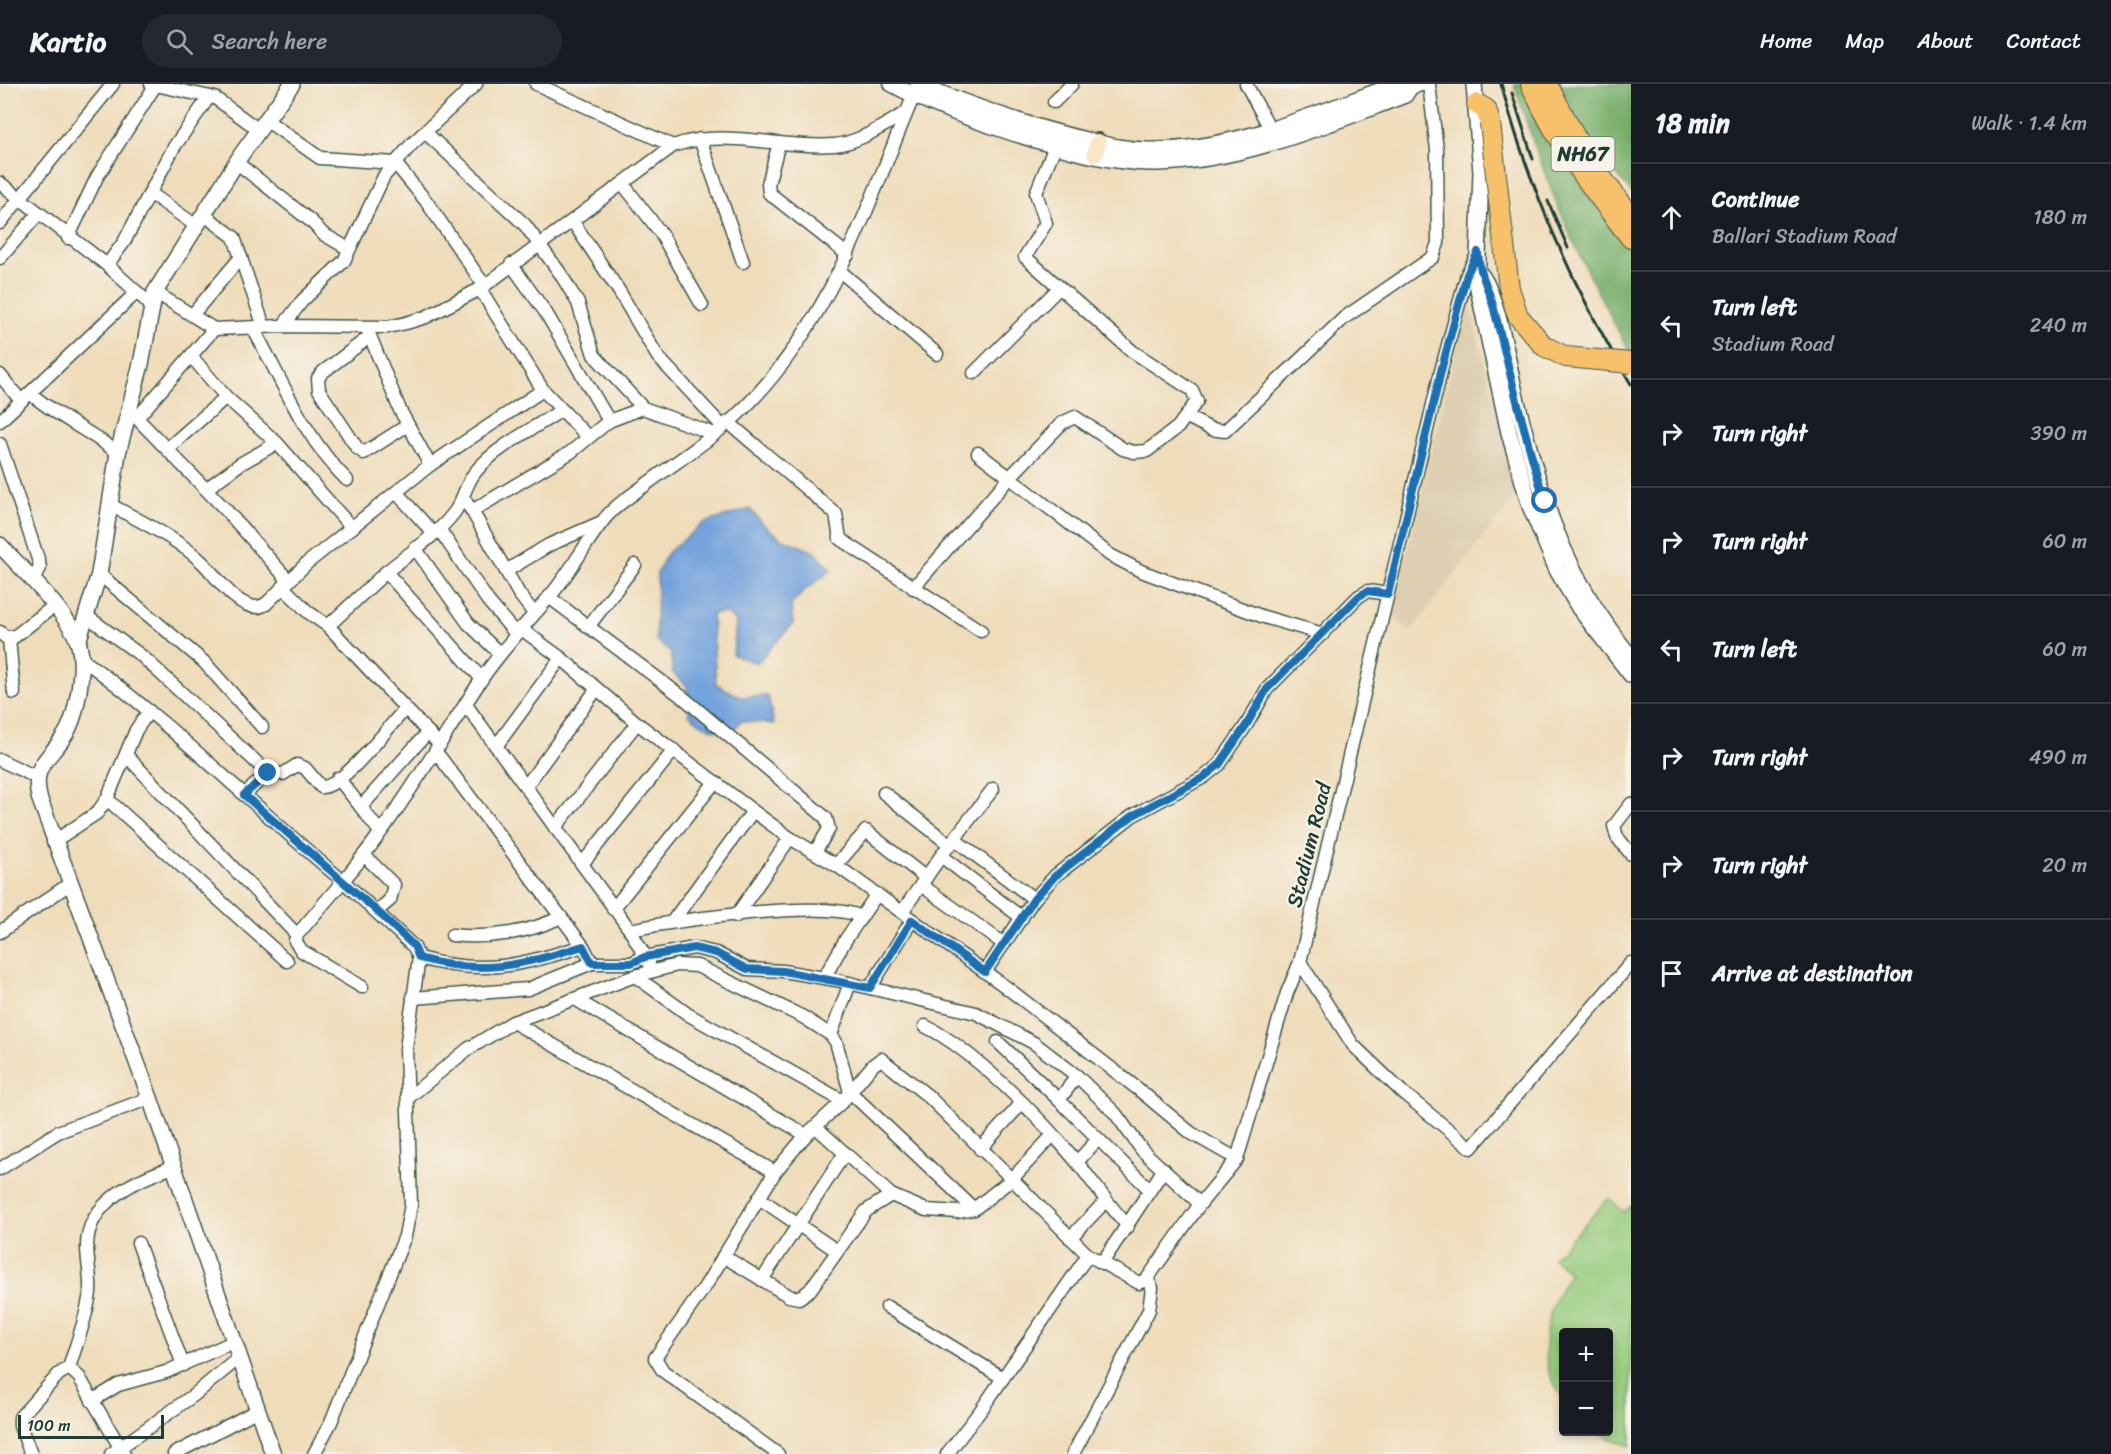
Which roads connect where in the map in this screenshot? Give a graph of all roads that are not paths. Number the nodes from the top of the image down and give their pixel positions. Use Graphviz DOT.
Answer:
graph roads {
  1 [pos="113,84"];
  2 [pos="292,84"];
  3 [pos="476,84"];
  4 [pos="536,84"];
  5 [pos="892,84"];
  6 [pos="1072,84"];
  7 [pos="1246,84"];
  8 [pos="1412,84"];
  9 [pos="1429,84"];
  10 [pos="1474,84"];
  11 [pos="1531,84"];
  12 [pos="1547,84"];
  13 [pos="153,85"];
  14 [pos="917,87"];
  15 [pos="210,97"];
  16 [pos="1054,102"];
  17 [pos="1477,104"];
  18 [pos="906,113"];
  19 [pos="262,125"];
  20 [pos="425,132"];
  21 [pos="1274,136"];
  22 [pos="700,139"];
  23 [pos="779,143"];
  24 [pos="673,146"];
  25 [pos="1055,146"];
  26 [pos="1096,148"];
  27 [pos="236,162"];
  28 [pos="395,163"];
  29 [pos="0,183"];
  30 [pos="624,184"];
  31 [pos="150,193"];
  32 [pos="21,199"];
  33 [pos="39,213"];
  34 [pos="1631,216"];
  35 [pos="199,220"];
  36 [pos="573,222"];
  37 [pos="0,223"];
  38 [pos="68,238"];
  39 [pos="1631,238"];
  40 [pos="538,244"];
  41 [pos="349,249"];
  42 [pos="1478,252"];
  43 [pos="848,255"];
  44 [pos="242,257"];
  45 [pos="0,258"];
  46 [pos="743,262"];
  47 [pos="511,264"];
  48 [pos="107,265"];
  49 [pos="841,272"];
  50 [pos="482,287"];
  51 [pos="1059,288"];
  52 [pos="137,292"];
  53 [pos="154,299"];
  54 [pos="702,305"];
  55 [pos="193,314"];
  56 [pos="284,326"];
  57 [pos="259,327"];
  58 [pos="214,329"];
  59 [pos="369,332"];
  60 [pos="937,354"];
  61 [pos="191,356"];
  62 [pos="1631,363"];
  63 [pos="974,373"];
  64 [pos="0,375"];
  65 [pos="543,390"];
  66 [pos="226,397"];
  67 [pos="26,398"];
  68 [pos="643,408"];
  69 [pos="560,411"];
  70 [pos="133,414"];
  71 [pos="1186,417"];
  72 [pos="0,421"];
  73 [pos="609,421"];
  74 [pos="408,425"];
  75 [pos="722,428"];
  76 [pos="588,437"];
  77 [pos="278,443"];
  78 [pos="0,444"];
  79 [pos="166,449"];
  80 [pos="118,453"];
  81 [pos="978,453"];
  82 [pos="430,465"];
  83 [pos="1528,475"];
  84 [pos="1010,477"];
  85 [pos="348,480"];
  86 [pos="206,489"];
  87 [pos="397,493"];
  88 [pos="464,499"];
  89 [pos="109,504"];
  90 [pos="472,511"];
  91 [pos="602,522"];
  92 [pos="352,528"];
  93 [pos="436,531"];
  94 [pos="0,545"];
  95 [pos="416,548"];
  96 [pos="635,565"];
  97 [pos="506,571"];
  98 [pos="386,572"];
  99 [pos="99,574"];
  100 [pos="32,581"];
  101 [pos="286,584"];
  102 [pos="914,588"];
  103 [pos="1385,594"];
  104 [pos="549,597"];
  105 [pos="54,606"];
  106 [pos="533,612"];
  107 [pos="88,617"];
  108 [pos="328,626"];
  109 [pos="588,627"];
  110 [pos="518,630"];
  111 [pos="981,631"];
  112 [pos="1323,634"];
  113 [pos="5,635"];
  114 [pos="78,642"];
  115 [pos="500,654"];
  116 [pos="1631,657"];
  117 [pos="561,658"];
  118 [pos="82,659"];
  119 [pos="1631,675"];
  120 [pos="482,679"];
  121 [pos="596,690"];
  122 [pos="14,693"];
  123 [pos="466,705"];
  124 [pos="405,708"];
  125 [pos="149,711"];
  126 [pos="637,723"];
  127 [pos="262,726"];
  128 [pos="428,732"];
  129 [pos="496,745"];
  130 [pos="438,748"];
  131 [pos="674,750"];
  132 [pos="126,755"];
  133 [pos="0,760"];
  134 [pos="268,773"];
  135 [pos="36,777"];
  136 [pos="338,778"];
  137 [pos="715,782"];
  138 [pos="526,786"];
  139 [pos="993,789"];
  140 [pos="884,794"];
  141 [pos="244,795"];
  142 [pos="107,799"];
  143 [pos="1631,804"];
  144 [pos="361,807"];
  145 [pos="753,811"];
  146 [pos="555,828"];
  147 [pos="380,832"];
  148 [pos="790,838"];
  149 [pos="53,842"];
  150 [pos="952,842"];
  151 [pos="814,852"];
  152 [pos="1631,854"];
  153 [pos="364,855"];
  154 [pos="941,856"];
  155 [pos="582,864"];
  156 [pos="836,866"];
  157 [pos="343,881"];
  158 [pos="923,881"];
  159 [pos="71,883"];
  160 [pos="877,894"];
  161 [pos="1034,899"];
  162 [pos="613,909"];
  163 [pos="378,912"];
  164 [pos="736,916"];
  165 [pos="907,916"];
  166 [pos="561,917"];
  167 [pos="861,917"];
  168 [pos="1022,918"];
  169 [pos="672,922"];
  170 [pos="630,930"];
  171 [pos="0,932"];
  172 [pos="297,935"];
  173 [pos="452,935"];
  174 [pos="1004,944"];
  175 [pos="583,946"];
  176 [pos="645,957"];
  177 [pos="419,958"];
  178 [pos="287,961"];
  179 [pos="1300,962"];
  180 [pos="592,963"];
  181 [pos="1631,963"];
  182 [pos="653,971"];
  183 [pos="985,972"];
  184 [pos="635,976"];
  185 [pos="824,978"];
  186 [pos="850,983"];
  187 [pos="362,987"];
  188 [pos="870,988"];
  189 [pos="413,998"];
  190 [pos="575,999"];
  191 [pos="513,1022"];
  192 [pos="925,1026"];
  193 [pos="831,1035"];
  194 [pos="998,1042"];
  195 [pos="1077,1076"];
  196 [pos="847,1096"];
  197 [pos="410,1097"];
  198 [pos="150,1098"];
  199 [pos="1059,1100"];
  200 [pos="1021,1104"];
  201 [pos="816,1127"];
  202 [pos="806,1135"];
  203 [pos="1052,1136"];
  204 [pos="1098,1139"];
  205 [pos="980,1149"];
  206 [pos="845,1153"];
  207 [pos="1237,1159"];
  208 [pos="1077,1162"];
  209 [pos="174,1167"];
  210 [pos="0,1169"];
  211 [pos="1164,1170"];
  212 [pos="775,1172"];
  213 [pos="1012,1179"];
  214 [pos="1150,1190"];
  215 [pos="891,1195"];
  216 [pos="759,1198"];
  217 [pos="1105,1202"];
  218 [pos="1200,1204"];
  219 [pos="974,1209"];
  220 [pos="797,1223"];
  221 [pos="1128,1226"];
  222 [pos="1070,1238"];
  223 [pos="138,1243"];
  224 [pos="837,1251"];
  225 [pos="1088,1255"];
  226 [pos="723,1256"];
  227 [pos="1102,1263"];
  228 [pos="1147,1279"];
  229 [pos="762,1280"];
  230 [pos="887,1306"];
  231 [pos="235,1341"];
  232 [pos="240,1357"];
  233 [pos="183,1365"];
  234 [pos="69,1368"];
  235 [pos="1003,1378"];
  236 [pos="92,1401"];
  237 [pos="258,1410"];
  238 [pos="118,1451"];
  239 [pos="31,1454"];
  240 [pos="174,1454"];
  241 [pos="273,1454"];
  242 [pos="314,1454"];
  243 [pos="778,1454"];
  244 [pos="947,1454"];
  245 [pos="1073,1454"];
  1 -- 32 [label="street"];
  2 -- 19 [label="street"];
  3 -- 20 [label="street"];
  4 -- 24 [label="street"];
  5 -- 14 [label="street"];
  6 -- 16 [label="street"];
  7 -- 21 [label="street"];
  8 -- 21 [label="street"];
  9 -- 71 [label="street"];
  10 -- 17 [label="street"];
  11 -- 39 [label="highway"];
  12 -- 34 [label="highway, NH67"];
  13 -- 15 [label="street"];
  13 -- 38 [label="street"];
  14 -- 18 [label="street"];
  14 -- 25 [label="street"];
  14 -- 26 [label="street"];
  15 -- 19 [label="street"];
  15 -- 31 [label="street"];
  17 -- 42 [label="street"];
  17 -- 62 [label="highway, bridge"];
  18 -- 23 [label="street"];
  18 -- 43 [label="street"];
  19 -- 27 [label="street"];
  19 -- 28 [label="street"];
  20 -- 28 [label="street"];
  20 -- 40 [label="street"];
  21 -- 26 [label="street"];
  22 -- 23 [label="street"];
  22 -- 24 [label="street"];
  22 -- 46 [label="street"];
  23 -- 43 [label="street"];
  24 -- 30 [label="street"];
  25 -- 26 [label="street"];
  25 -- 51 [label="street"];
  27 -- 35 [label="street"];
  27 -- 41 [label="street"];
  28 -- 41 [label="street"];
  28 -- 50 [label="street"];
  29 -- 32 [label="street"];
  30 -- 36 [label="street"];
  30 -- 54 [label="street"];
  31 -- 35 [label="street"];
  31 -- 48 [label="street"];
  32 -- 33 [label="street"];
  32 -- 37 [label="street"];
  33 -- 38 [label="street"];
  33 -- 45 [label="street"];
  35 -- 44 [label="street"];
  35 -- 53 [label="street"];
  36 -- 40 [label="street"];
  36 -- 75 [label="street"];
  38 -- 48 [label="street"];
  40 -- 47 [label="street"];
  40 -- 68 [label="street"];
  41 -- 56 [label="street"];
  42 -- 83 [label="street"];
  42 -- 103 [label="street, Stadium Road"];
  43 -- 49 [label="street"];
  44 -- 55 [label="street"];
  44 -- 57 [label="street"];
  47 -- 50 [label="street"];
  47 -- 73 [label="street"];
  48 -- 52 [label="street"];
  49 -- 60 [label="street"];
  49 -- 75 [label="street"];
  50 -- 59 [label="street"];
  50 -- 65 [label="street"];
  51 -- 63 [label="street"];
  51 -- 71 [label="street"];
  52 -- 53 [label="street"];
  52 -- 67 [label="street"];
  53 -- 55 [label="street"];
  53 -- 70 [label="street"];
  55 -- 58 [label="street"];
  56 -- 57 [label="street"];
  56 -- 59 [label="street"];
  57 -- 58 [label="street"];
  57 -- 85 [label="street"];
  58 -- 61 [label="street"];
  59 -- 74 [label="street"];
  59 -- 74 [label="street"];
  61 -- 66 [label="street"];
  61 -- 70 [label="street"];
  64 -- 67 [label="street"];
  65 -- 69 [label="street"];
  65 -- 82 [label="street"];
  66 -- 77 [label="street"];
  66 -- 79 [label="street"];
  67 -- 72 [label="street"];
  67 -- 80 [label="street"];
  68 -- 73 [label="street"];
  68 -- 75 [label="street"];
  69 -- 76 [label="street"];
  69 -- 88 [label="street"];
  70 -- 79 [label="street"];
  70 -- 80 [label="street"];
  71 -- 84 [label="street"];
  73 -- 76 [label="street"];
  74 -- 82 [label="street"];
  75 -- 91 [label="street"];
  75 -- 102 [label="street"];
  76 -- 90 [label="street"];
  77 -- 86 [label="street"];
  77 -- 92 [label="street"];
  78 -- 100 [label="street"];
  79 -- 86 [label="street"];
  80 -- 89 [label="street"];
  81 -- 84 [label="street"];
  82 -- 87 [label="street"];
  83 -- 116 [label="street"];
  83 -- 119 [label="street"];
  84 -- 102 [label="street"];
  84 -- 112 [label="street"];
  86 -- 101 [label="street"];
  87 -- 92 [label="street"];
  87 -- 93 [label="street"];
  88 -- 90 [label="street"];
  88 -- 93 [label="street"];
  89 -- 99 [label="street"];
  89 -- 101 [label="street"];
  90 -- 97 [label="street"];
  91 -- 97 [label="street"];
  91 -- 104 [label="street"];
  92 -- 101 [label="street"];
  93 -- 95 [label="street"];
  93 -- 110 [label="street"];
  94 -- 100 [label="street"];
  95 -- 98 [label="street"];
  95 -- 115 [label="street"];
  96 -- 109 [label="street"];
  97 -- 106 [label="street"];
  98 -- 108 [label="street"];
  98 -- 120 [label="street"];
  99 -- 107 [label="street"];
  99 -- 127 [label="street"];
  100 -- 105 [label="street"];
  101 -- 108 [label="street"];
  102 -- 111 [label="street"];
  103 -- 112 [label="street"];
  103 -- 179 [label="street, Stadium Road"];
  104 -- 106 [label="street"];
  104 -- 109 [label="street"];
  105 -- 113 [label="street"];
  105 -- 114 [label="street"];
  106 -- 110 [label="street"];
  107 -- 114 [label="street"];
  107 -- 134 [label="street"];
  108 -- 124 [label="street"];
  109 -- 151 [label="street"];
  110 -- 115 [label="street"];
  110 -- 117 [label="street"];
  112 -- 161 [label="street"];
  113 -- 122 [label="street"];
  114 -- 118 [label="street"];
  115 -- 120 [label="street"];
  117 -- 121 [label="street"];
  117 -- 129 [label="street"];
  118 -- 125 [label="street"];
  118 -- 135 [label="street"];
  120 -- 123 [label="street"];
  121 -- 126 [label="street"];
  121 -- 138 [label="street"];
  123 -- 129 [label="street"];
  123 -- 130 [label="street"];
  124 -- 128 [label="street"];
  124 -- 136 [label="street"];
  125 -- 132 [label="street"];
  125 -- 141 [label="street"];
  126 -- 131 [label="street"];
  126 -- 146 [label="street"];
  128 -- 130 [label="street"];
  128 -- 144 [label="street"];
  129 -- 138 [label="street"];
  130 -- 147 [label="street"];
  130 -- 166 [label="street"];
  131 -- 137 [label="street"];
  131 -- 155 [label="street"];
  132 -- 142 [label="street"];
  132 -- 172 [label="street"];
  133 -- 135 [label="street"];
  134 -- 136 [label="street"];
  134 -- 141 [label="street"];
  135 -- 149 [label="street"];
  136 -- 144 [label="street"];
  137 -- 145 [label="street"];
  137 -- 162 [label="street"];
  138 -- 146 [label="street"];
  139 -- 150 [label="street"];
  140 -- 150 [label="street"];
  141 -- 157 [label="street"];
  142 -- 149 [label="street"];
  142 -- 178 [label="street"];
  143 -- 152 [label="street"];
  144 -- 147 [label="street"];
  145 -- 148 [label="street"];
  145 -- 169 [label="street"];
  146 -- 155 [label="street"];
  147 -- 153 [label="street"];
  148 -- 151 [label="street"];
  148 -- 164 [label="street"];
  149 -- 159 [label="street"];
  150 -- 154 [label="street"];
  150 -- 161 [label="street"];
  151 -- 156 [label="street"];
  153 -- 157 [label="street"];
  153 -- 163 [label="street"];
  154 -- 158 [label="street"];
  154 -- 168 [label="street"];
  155 -- 162 [label="street"];
  156 -- 158 [label="street"];
  156 -- 160 [label="street"];
  157 -- 163 [label="street"];
  157 -- 172 [label="street"];
  158 -- 165 [label="street"];
  158 -- 174 [label="street"];
  159 -- 171 [label="street"];
  159 -- 198 [label="street"];
  160 -- 165 [label="street"];
  160 -- 167 [label="street"];
  161 -- 168 [label="street"];
  162 -- 170 [label="street"];
  163 -- 177 [label="street"];
  164 -- 167 [label="street"];
  164 -- 169 [label="street"];
  165 -- 183 [label="street"];
  165 -- 188 [label="street"];
  166 -- 173 [label="street"];
  166 -- 175 [label="street"];
  167 -- 185 [label="street"];
  168 -- 174 [label="street"];
  169 -- 170 [label="street"];
  170 -- 176 [label="street"];
  172 -- 187 [label="street"];
  174 -- 183 [label="street"];
  175 -- 177 [label="street"];
  175 -- 180 [label="street"];
  176 -- 180 [label="street"];
  176 -- 182 [label="street"];
  176 -- 185 [label="street"];
  177 -- 189 [label="street"];
  179 -- 181 [label="street"];
  179 -- 207 [label="street, Stadium Road"];
  180 -- 189 [label="street"];
  182 -- 184 [label="street"];
  182 -- 193 [label="street"];
  183 -- 207 [label="street"];
  184 -- 190 [label="street"];
  184 -- 196 [label="street"];
  185 -- 186 [label="street"];
  186 -- 188 [label="street"];
  186 -- 193 [label="street"];
  188 -- 195 [label="street"];
  189 -- 197 [label="street"];
  190 -- 191 [label="street"];
  190 -- 202 [label="street"];
  191 -- 197 [label="street"];
  191 -- 212 [label="street"];
  192 -- 200 [label="street"];
  193 -- 196 [label="street"];
  194 -- 199 [label="street"];
  195 -- 199 [label="street"];
  195 -- 211 [label="street"];
  196 -- 201 [label="street"];
  196 -- 205 [label="street"];
  196 -- 219 [label="street"];
  197 -- 242 [label="street"];
  198 -- 209 [label="street"];
  198 -- 210 [label="street"];
  199 -- 204 [label="street"];
  200 -- 203 [label="street"];
  200 -- 205 [label="street"];
  201 -- 202 [label="street"];
  201 -- 206 [label="street"];
  202 -- 212 [label="street"];
  203 -- 208 [label="street"];
  203 -- 213 [label="street"];
  204 -- 208 [label="street"];
  204 -- 214 [label="street"];
  205 -- 213 [label="street"];
  206 -- 215 [label="street"];
  206 -- 220 [label="street"];
  207 -- 218 [label="street"];
  208 -- 217 [label="street"];
  209 -- 231 [label="street"];
  209 -- 234 [label="street"];
  211 -- 214 [label="street"];
  211 -- 218 [label="street"];
  212 -- 216 [label="street"];
  213 -- 219 [label="street"];
  213 -- 222 [label="street"];
  214 -- 221 [label="street"];
  215 -- 219 [label="street"];
  215 -- 224 [label="street"];
  216 -- 220 [label="street"];
  216 -- 226 [label="street"];
  217 -- 221 [label="street"];
  217 -- 222 [label="street"];
  218 -- 228 [label="street"];
  220 -- 224 [label="street"];
  220 -- 229 [label="street"];
  221 -- 227 [label="street"];
  222 -- 225 [label="street"];
  223 -- 233 [label="street"];
  224 -- 229 [label="street"];
  225 -- 227 [label="street"];
  225 -- 235 [label="street"];
  226 -- 229 [label="street"];
  226 -- 243 [label="street"];
  227 -- 228 [label="street"];
  228 -- 245 [label="street"];
  230 -- 235 [label="street"];
  231 -- 232 [label="street"];
  231 -- 233 [label="street"];
  232 -- 237 [label="street"];
  232 -- 238 [label="street"];
  233 -- 236 [label="street"];
  234 -- 236 [label="street"];
  234 -- 239 [label="street"];
  235 -- 244 [label="street"];
  236 -- 238 [label="street"];
  237 -- 240 [label="street"];
  237 -- 241 [label="street"];
}
